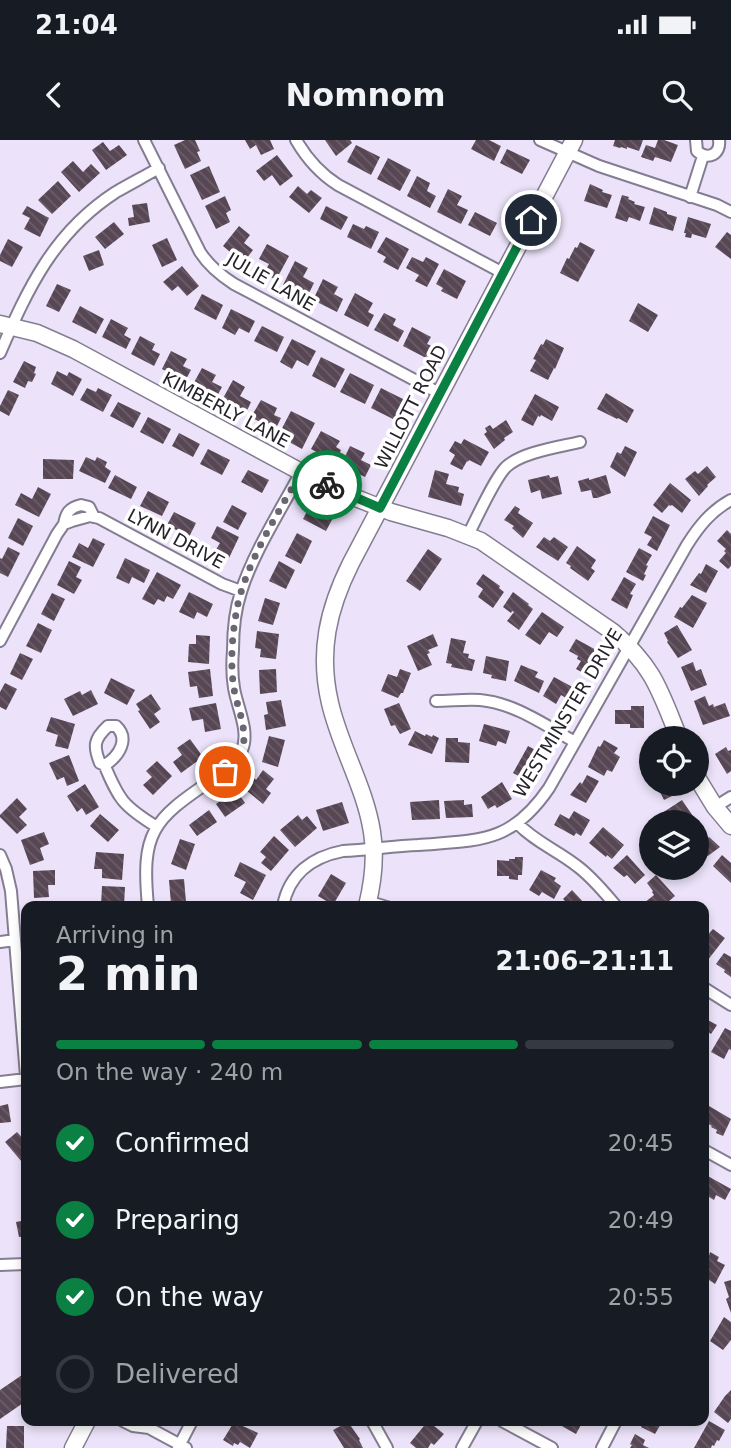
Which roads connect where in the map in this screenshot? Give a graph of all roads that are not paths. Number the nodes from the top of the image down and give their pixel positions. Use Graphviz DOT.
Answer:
graph roads {
  1 [pos="144,140"];
  2 [pos="296,140"];
  3 [pos="540,140"];
  4 [pos="696,140"];
  5 [pos="719,140"];
  6 [pos="571,146"];
  7 [pos="703,156"];
  8 [pos="159,168"];
  9 [pos="690,197"];
  10 [pos="731,212"];
  11 [pos="503,273"];
  12 [pos="6,325"];
  13 [pos="0,353"];
  14 [pos="441,394"];
  15 [pos="580,442"];
  16 [pos="301,472"];
  17 [pos="731,500"];
  18 [pos="380,508"];
  19 [pos="468,535"];
  20 [pos="241,591"];
  21 [pos="0,642"];
  22 [pos="629,646"];
  23 [pos="436,701"];
  24 [pos="674,726"];
  25 [pos="575,742"];
  26 [pos="104,764"];
  27 [pos="708,796"];
  28 [pos="731,797"];
  29 [pos="715,807"];
  30 [pos="517,824"];
  31 [pos="731,826"];
  32 [pos="157,827"];
  33 [pos="374,849"];
  34 [pos="0,855"];
  35 [pos="148,901"];
  36 [pos="284,901"];
  37 [pos="368,901"];
  38 [pos="612,901"];
  39 [pos="15,940"];
  40 [pos="0,942"];
  41 [pos="709,991"];
  42 [pos="731,1005"];
  43 [pos="21,1015"];
  44 [pos="21,1078"];
  45 [pos="0,1082"];
  46 [pos="709,1153"];
  47 [pos="731,1165"];
  48 [pos="21,1264"];
  49 [pos="0,1265"];
  50 [pos="84,1426"];
  51 [pos="149,1426"];
  52 [pos="190,1426"];
  53 [pos="375,1426"];
  54 [pos="474,1426"];
  55 [pos="511,1426"];
  56 [pos="613,1426"];
  57 [pos="181,1447"];
  58 [pos="73,1448"];
  59 [pos="387,1448"];
  60 [pos="461,1448"];
  61 [pos="552,1448"];
  62 [pos="602,1448"];
  1 -- 8 [label="street, JULIE LANE"];
  2 -- 11 [label="street"];
  3 -- 6 [label="street"];
  4 -- 7 [label="street"];
  5 -- 7 [label="street"];
  6 -- 9 [label="street"];
  6 -- 11 [label="street, WILLOTT ROAD"];
  7 -- 9 [label="street"];
  8 -- 12 [label="street"];
  8 -- 14 [label="street, JULIE LANE"];
  9 -- 10 [label="street"];
  11 -- 14 [label="street, WILLOTT ROAD"];
  12 -- 13 [label="street"];
  12 -- 16 [label="street, KIMBERLY LANE"];
  14 -- 18 [label="street, WILLOTT ROAD"];
  15 -- 19 [label="street"];
  16 -- 18 [label="street, KIMBERLY LANE"];
  16 -- 20 [label="street"];
  17 -- 22 [label="street, WESTMINSTER DRIVE"];
  18 -- 19 [label="street, KIMBERLY LANE"];
  18 -- 33 [label="street, WILLOTT ROAD"];
  19 -- 22 [label="street, KIMBERLY LANE"];
  20 -- 21 [label="street, LYNN DRIVE"];
  20 -- 32 [label="street"];
  22 -- 24 [label="street, KIMBERLY LANE"];
  22 -- 25 [label="street, WESTMINSTER DRIVE"];
  23 -- 25 [label="street"];
  25 -- 30 [label="street, WESTMINSTER DRIVE"];
  26 -- 32 [label="street"];
  27 -- 29 [label="street"];
  28 -- 29 [label="street"];
  29 -- 31 [label="street"];
  30 -- 33 [label="street, WESTMINSTER DRIVE"];
  30 -- 38 [label="street"];
  32 -- 35 [label="street"];
  33 -- 36 [label="street, WESTMINSTER DRIVE"];
  33 -- 37 [label="street, WILLOTT ROAD"];
  34 -- 39 [label="street"];
  39 -- 40 [label="street"];
  39 -- 43 [label="street"];
  41 -- 42 [label="street"];
  44 -- 45 [label="street"];
  46 -- 47 [label="street"];
  48 -- 49 [label="street"];
  50 -- 58 [label="street"];
  51 -- 57 [label="street"];
  52 -- 57 [label="street"];
  53 -- 59 [label="street"];
  54 -- 60 [label="street"];
  55 -- 61 [label="street"];
  56 -- 62 [label="street"];
}
